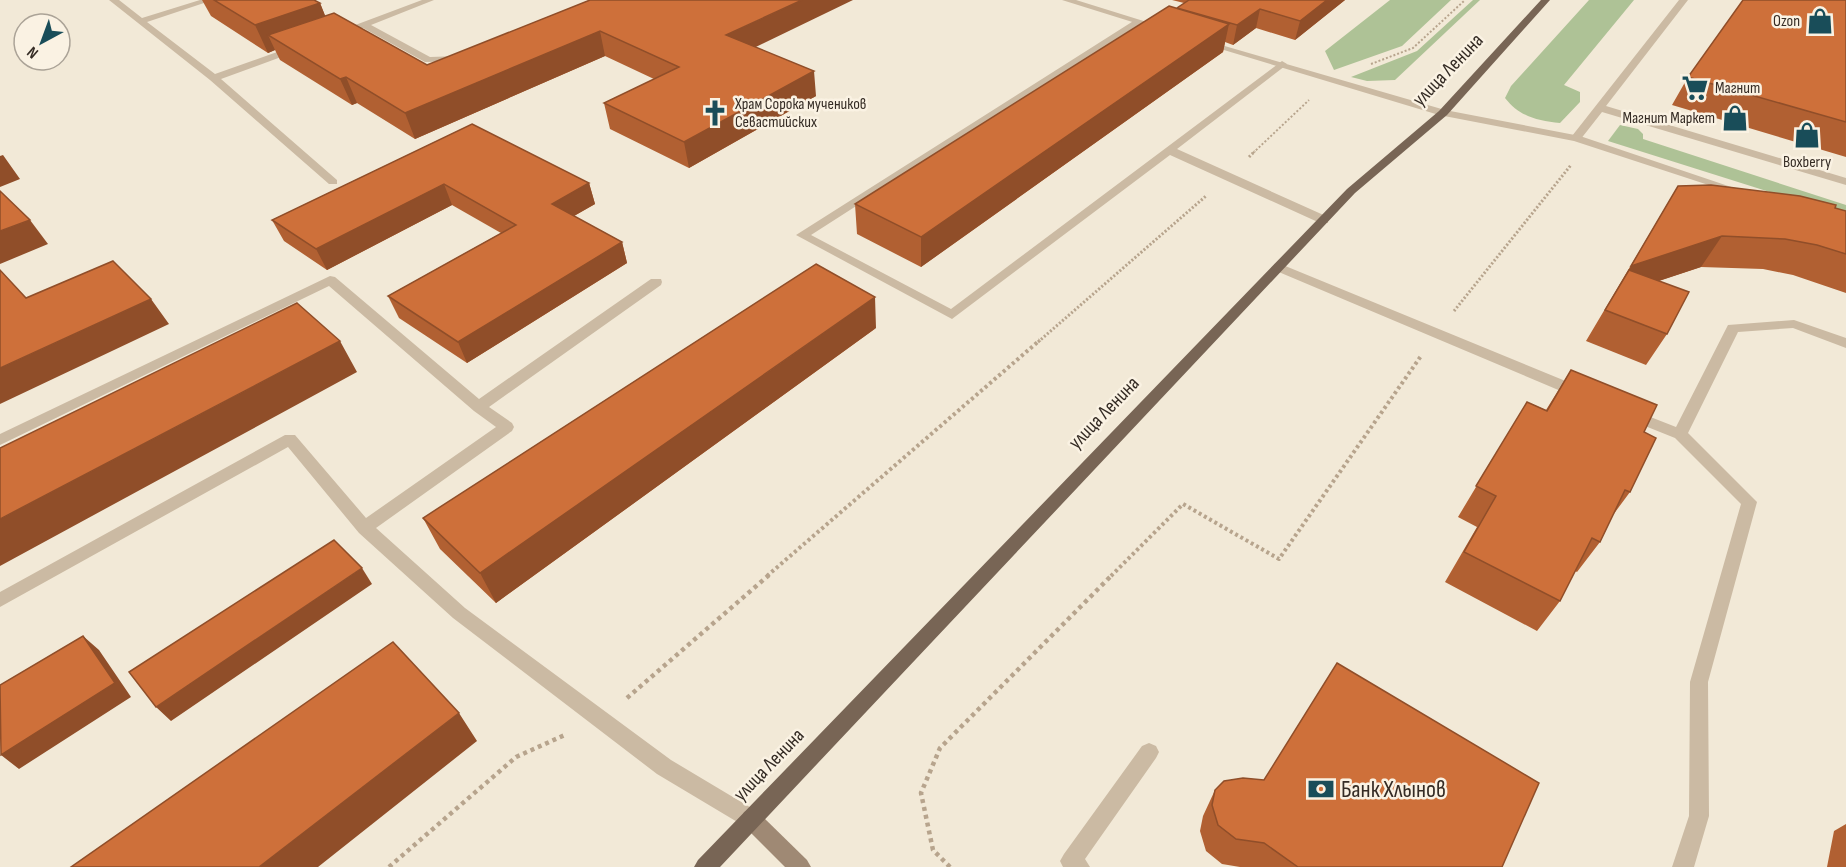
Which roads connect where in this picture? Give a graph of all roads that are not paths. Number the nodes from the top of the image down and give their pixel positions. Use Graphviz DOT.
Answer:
graph roads {
  1 [pos="113,0"];
  2 [pos="209,0"];
  3 [pos="430,0"];
  4 [pos="1066,0"];
  5 [pos="1546,0"];
  6 [pos="1684,0"];
  7 [pos="140,21"];
  8 [pos="1138,22"];
  9 [pos="363,24"];
  10 [pos="1171,32"];
  11 [pos="331,36"];
  12 [pos="1193,38"];
  13 [pos="310,44"];
  14 [pos="470,59"];
  15 [pos="1282,64"];
  16 [pos="214,78"];
  17 [pos="1602,108"];
  18 [pos="1443,113"];
  19 [pos="1576,138"];
  20 [pos="1169,150"];
  21 [pos="333,182"];
  22 [pos="1846,183"];
  23 [pos="1757,197"];
  24 [pos="1324,220"];
  25 [pos="1278,267"];
  26 [pos="656,282"];
  27 [pos="1846,342"];
  28 [pos="1591,398"];
  29 [pos="479,407"];
  30 [pos="1613,407"];
  31 [pos="1680,434"];
  32 [pos="0,440"];
  33 [pos="365,528"];
  34 [pos="0,600"];
  35 [pos="1149,752"];
  36 [pos="752,819"];
  37 [pos="705,867"];
  38 [pos="800,867"];
  39 [pos="1079,867"];
  40 [pos="1683,867"];
  1 -- 7 [label="street"];
  2 -- 7 [label="street"];
  3 -- 9 [label="street"];
  4 -- 8 [label="street"];
  5 -- 18 [label="main road, улица Ленина"];
  6 -- 17 [label="street"];
  7 -- 16 [label="street"];
  8 -- 10 [label="street"];
  8 -- 20 [label="street"];
  9 -- 11 [label="street"];
  9 -- 14 [label="street"];
  12 -- 15 [label="street"];
  13 -- 16 [label="street"];
  15 -- 18 [label="street"];
  15 -- 20 [label="street"];
  16 -- 21 [label="street"];
  17 -- 19 [label="street"];
  17 -- 22 [label="street"];
  18 -- 19 [label="street"];
  18 -- 24 [label="main road, улица Ленина"];
  19 -- 23 [label="street"];
  20 -- 24 [label="street"];
  24 -- 25 [label="main road, улица Ленина"];
  25 -- 28 [label="street"];
  25 -- 36 [label="main road, улица Ленина"];
  26 -- 29 [label="street"];
  27 -- 31 [label="street"];
  29 -- 32 [label="street"];
  29 -- 33 [label="street"];
  30 -- 31 [label="street"];
  31 -- 40 [label="street"];
  33 -- 34 [label="street"];
  33 -- 36 [label="street"];
  35 -- 39 [label="street"];
  36 -- 37 [label="main road, улица Ленина"];
  36 -- 38 [label="main road"];
}
